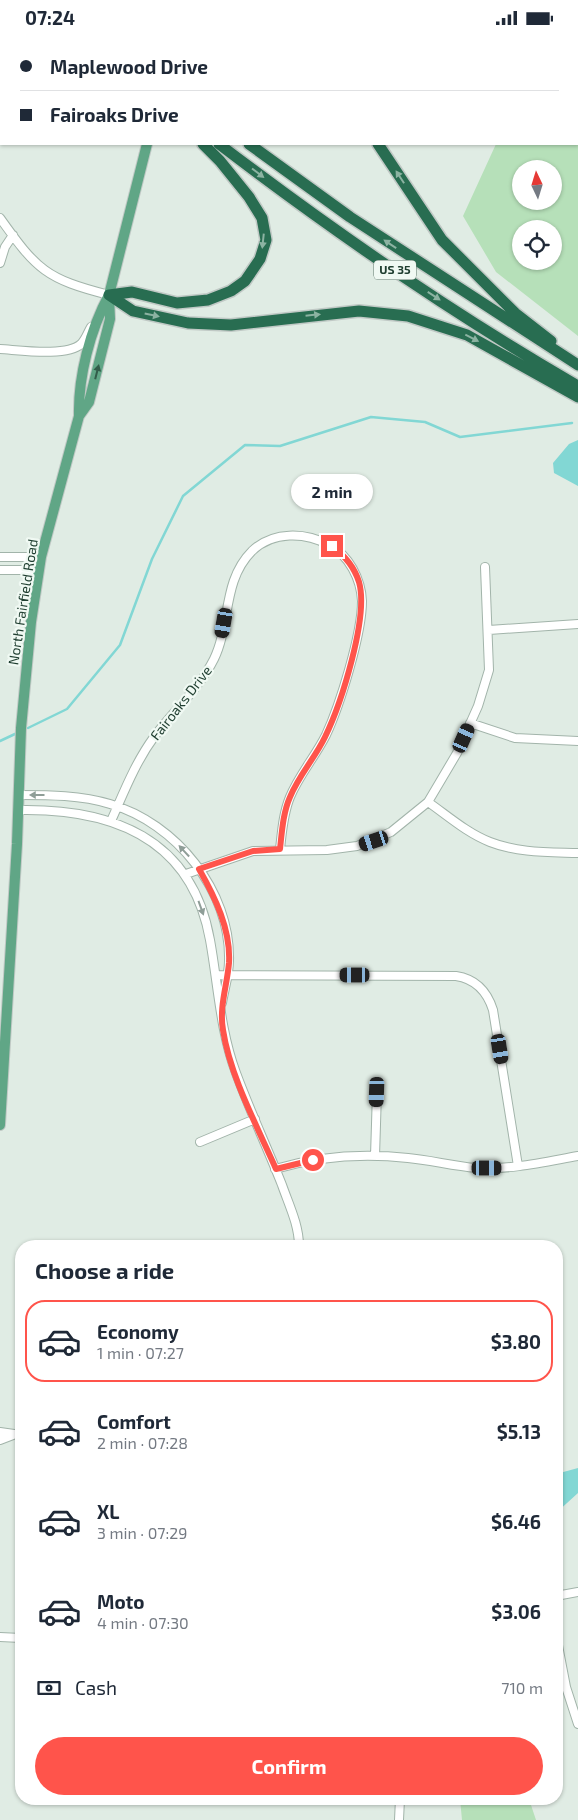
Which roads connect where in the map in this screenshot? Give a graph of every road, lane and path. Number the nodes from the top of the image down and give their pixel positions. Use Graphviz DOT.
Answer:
graph roads {
  1 [pos="147,145"];
  2 [pos="204,145"];
  3 [pos="220,145"];
  4 [pos="250,145"];
  5 [pos="379,145"];
  6 [pos="0,217"];
  7 [pos="13,235"];
  8 [pos="0,263"];
  9 [pos="109,295"];
  10 [pos="98,316"];
  11 [pos="0,349"];
  12 [pos="578,363"];
  13 [pos="578,386"];
  14 [pos="578,397"];
  15 [pos="79,417"];
  16 [pos="0,557"];
  17 [pos="41,557"];
  18 [pos="485,567"];
  19 [pos="0,570"];
  20 [pos="39,570"];
  21 [pos="578,624"];
  22 [pos="489,630"];
  23 [pos="470,723"];
  24 [pos="578,741"];
  25 [pos="19,795"];
  26 [pos="428,802"];
  27 [pos="118,806"];
  28 [pos="18,810"];
  29 [pos="111,821"];
  30 [pos="280,849"];
  31 [pos="578,853"];
  32 [pos="199,869"];
  33 [pos="186,874"];
  34 [pos="216,975"];
  35 [pos="226,975"];
  36 [pos="221,1010"];
  37 [pos="377,1092"];
  38 [pos="0,1104"];
  39 [pos="255,1119"];
  40 [pos="0,1125"];
  41 [pos="200,1141"];
  42 [pos="375,1155"];
  43 [pos="578,1157"];
  44 [pos="518,1166"];
  45 [pos="276,1169"];
  46 [pos="299,1240"];
  47 [pos="0,1432"];
  48 [pos="15,1434"];
  49 [pos="15,1436"];
  50 [pos="0,1439"];
  51 [pos="578,1592"];
  52 [pos="563,1595"];
  53 [pos="0,1637"];
  54 [pos="15,1638"];
  55 [pos="563,1671"];
  56 [pos="578,1724"];
  57 [pos="400,1805"];
  58 [pos="399,1820"];
  1 -- 9 [label="main road, North Fairfield Road"];
  2 -- 9 [label="highway, one-way"];
  3 -- 13 [label="highway, US 35, one-way"];
  12 -- 4 [label="highway, US 35, one-way"];
  12 -- 5 [label="highway, one-way"];
  6 -- 7 [label="street"];
  7 -- 8 [label="street"];
  7 -- 9 [label="street"];
  9 -- 10 [label="main road, North Fairfield Road"];
  9 -- 14 [label="highway, one-way"];
  15 -- 9 [label="main road, North Fairfield Road, one-way"];
  10 -- 11 [label="street"];
  10 -- 15 [label="main road, North Fairfield Road"];
  15 -- 17 [label="main road, North Fairfield Road"];
  16 -- 17 [label="street"];
  17 -- 20 [label="main road, North Fairfield Road"];
  18 -- 22 [label="street"];
  19 -- 20 [label="street"];
  20 -- 25 [label="main road, North Fairfield Road"];
  21 -- 22 [label="street"];
  22 -- 23 [label="street"];
  23 -- 24 [label="street"];
  23 -- 26 [label="street"];
  27 -- 25 [label="street, one-way"];
  25 -- 28 [label="main road, North Fairfield Road"];
  26 -- 30 [label="street"];
  26 -- 31 [label="street"];
  27 -- 29 [label="street, Fairoaks Drive"];
  27 -- 30 [label="street, Fairoaks Drive"];
  32 -- 27 [label="street, one-way"];
  28 -- 29 [label="street"];
  28 -- 38 [label="main road, North Fairfield Road"];
  29 -- 33 [label="street"];
  30 -- 32 [label="street"];
  32 -- 33 [label="street"];
  32 -- 35 [label="street"];
  33 -- 34 [label="street, one-way"];
  34 -- 35 [label="street"];
  34 -- 36 [label="street"];
  35 -- 36 [label="street"];
  35 -- 44 [label="street"];
  36 -- 39 [label="street"];
  37 -- 42 [label="street"];
  38 -- 40 [label="main road, North Fairfield Road"];
  39 -- 41 [label="street"];
  39 -- 45 [label="street"];
  42 -- 44 [label="street"];
  42 -- 45 [label="street"];
  43 -- 44 [label="street"];
  45 -- 46 [label="street"];
  47 -- 48 [label="street"];
  49 -- 50 [label="street"];
  51 -- 52 [label="street"];
  53 -- 54 [label="street"];
  55 -- 56 [label="street"];
  57 -- 58 [label="street"];
}
